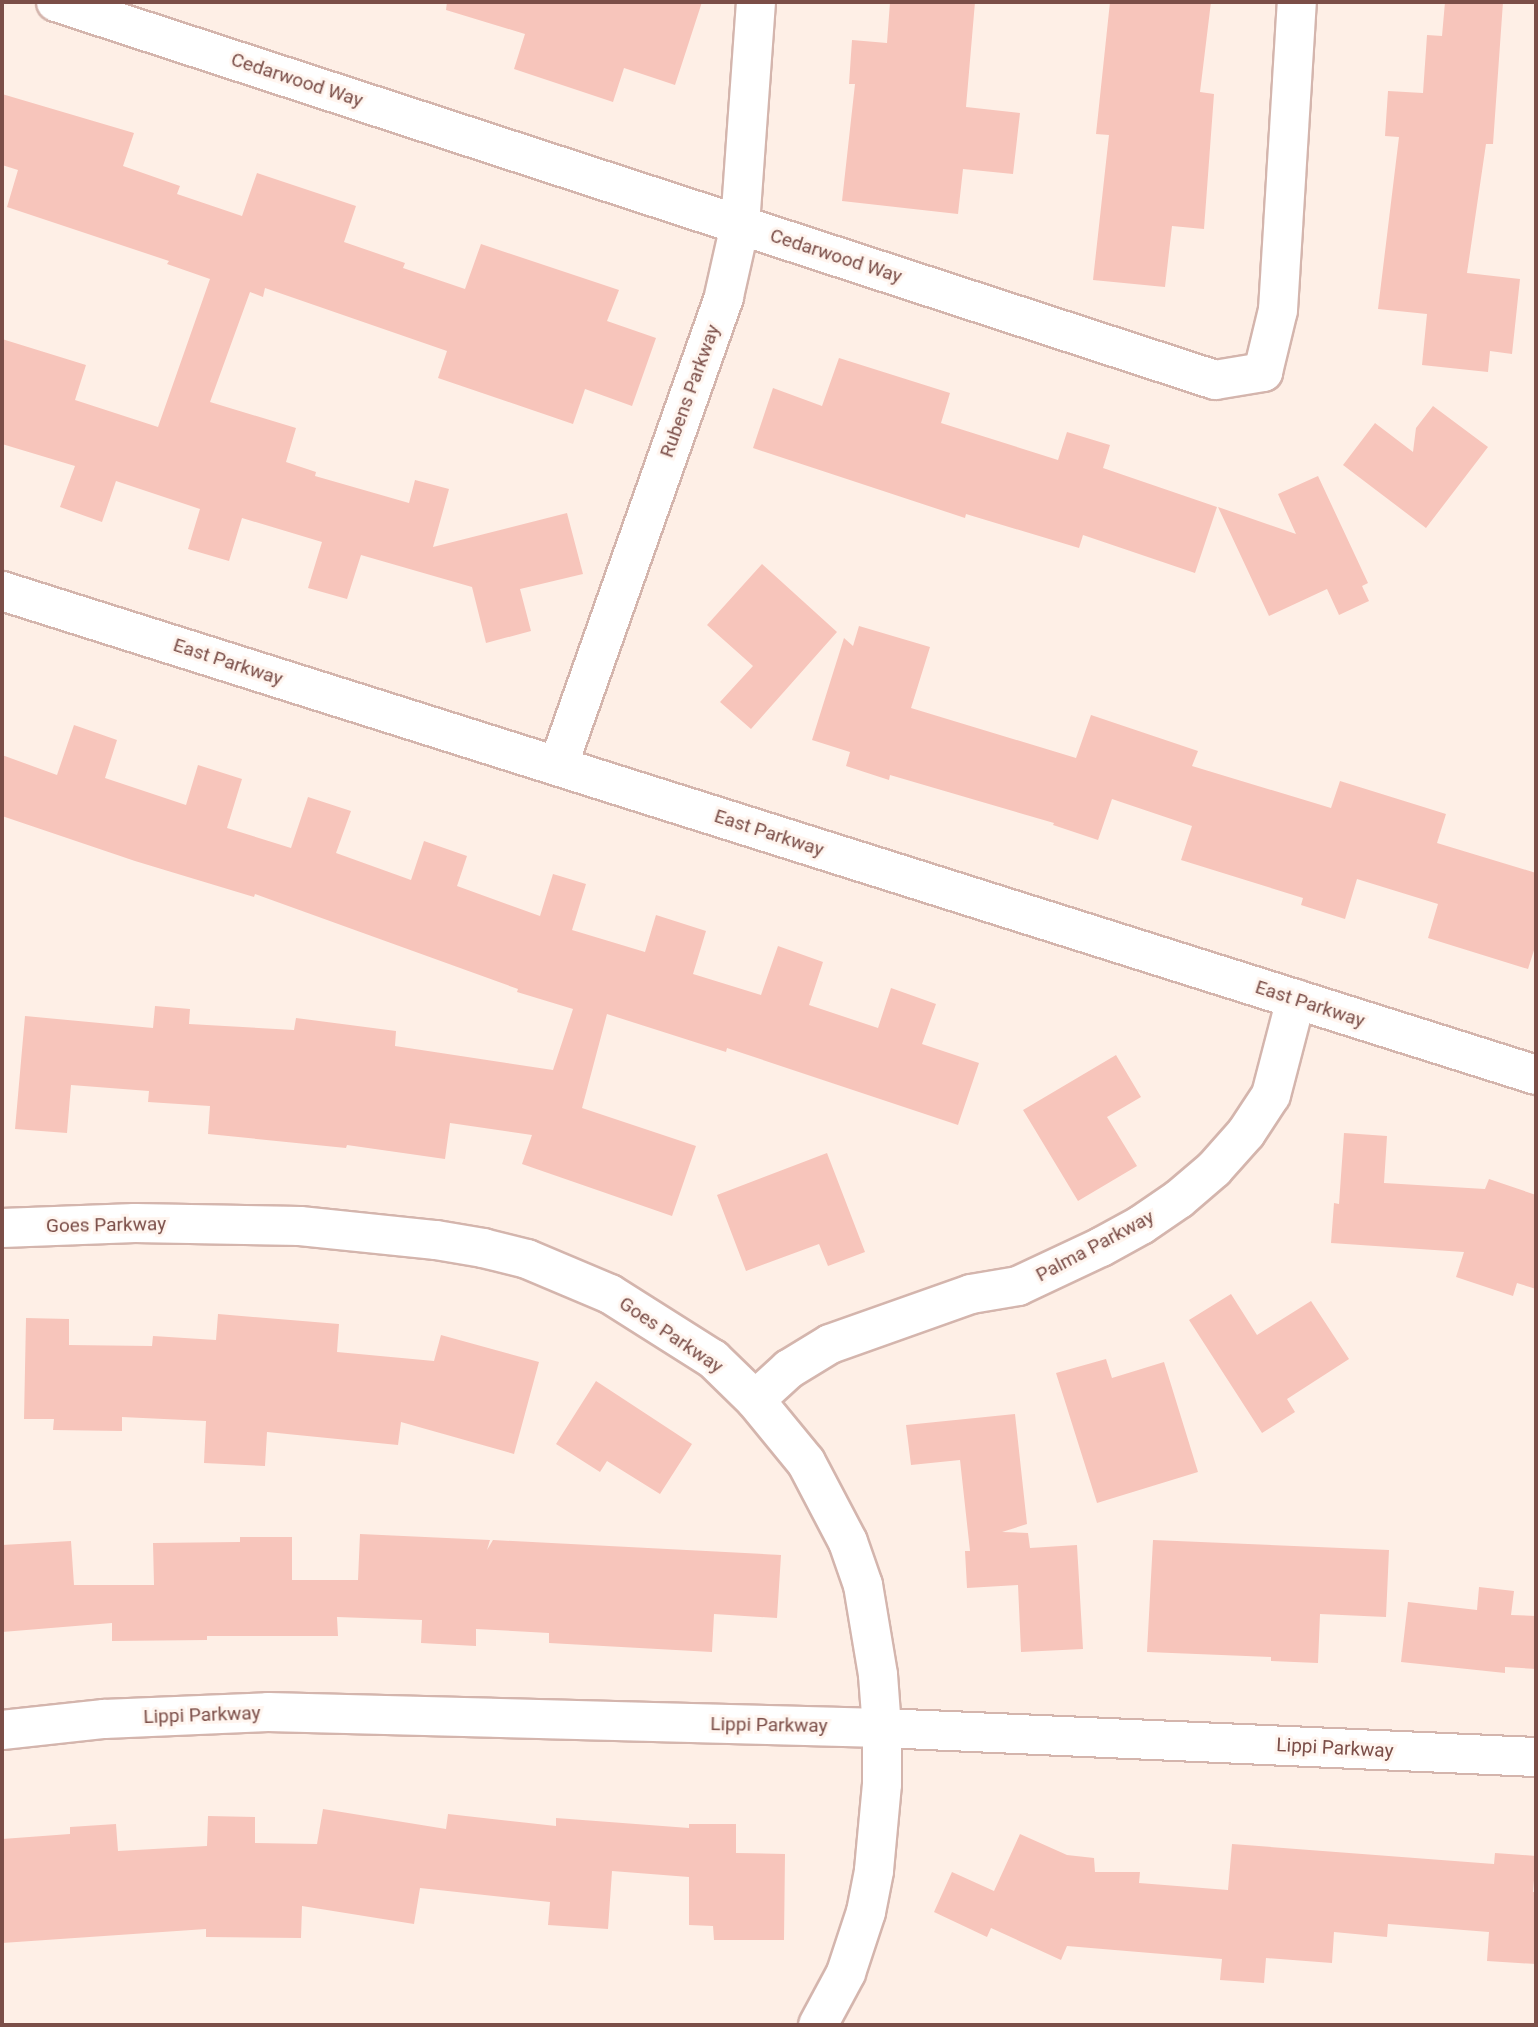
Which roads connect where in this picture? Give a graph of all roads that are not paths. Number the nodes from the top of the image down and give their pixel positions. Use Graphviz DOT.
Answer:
graph roads {
  1 [pos="56,2"];
  2 [pos="756,2"];
  3 [pos="1297,2"];
  4 [pos="740,225"];
  5 [pos="2,590"];
  6 [pos="558,766"];
  7 [pos="1296,999"];
  8 [pos="1536,1075"];
  9 [pos="2,1228"];
  10 [pos="755,1400"];
  11 [pos="882,1728"];
  12 [pos="2,1730"];
  13 [pos="1536,1757"];
  14 [pos="818,2025"];
  1 -- 4 [label="street, Cedarwood Way"];
  2 -- 4 [label="street, Rubens Parkway"];
  3 -- 4 [label="street, Cedarwood Way"];
  4 -- 6 [label="street, Rubens Parkway"];
  5 -- 6 [label="street, East Parkway"];
  6 -- 7 [label="street, East Parkway"];
  7 -- 8 [label="street, East Parkway"];
  7 -- 10 [label="street, Palma Parkway"];
  9 -- 10 [label="street, Goes Parkway"];
  10 -- 11 [label="street, Goes Parkway"];
  11 -- 12 [label="street, Lippi Parkway"];
  11 -- 13 [label="street, Lippi Parkway"];
  11 -- 14 [label="street, Goes Parkway"];
}
